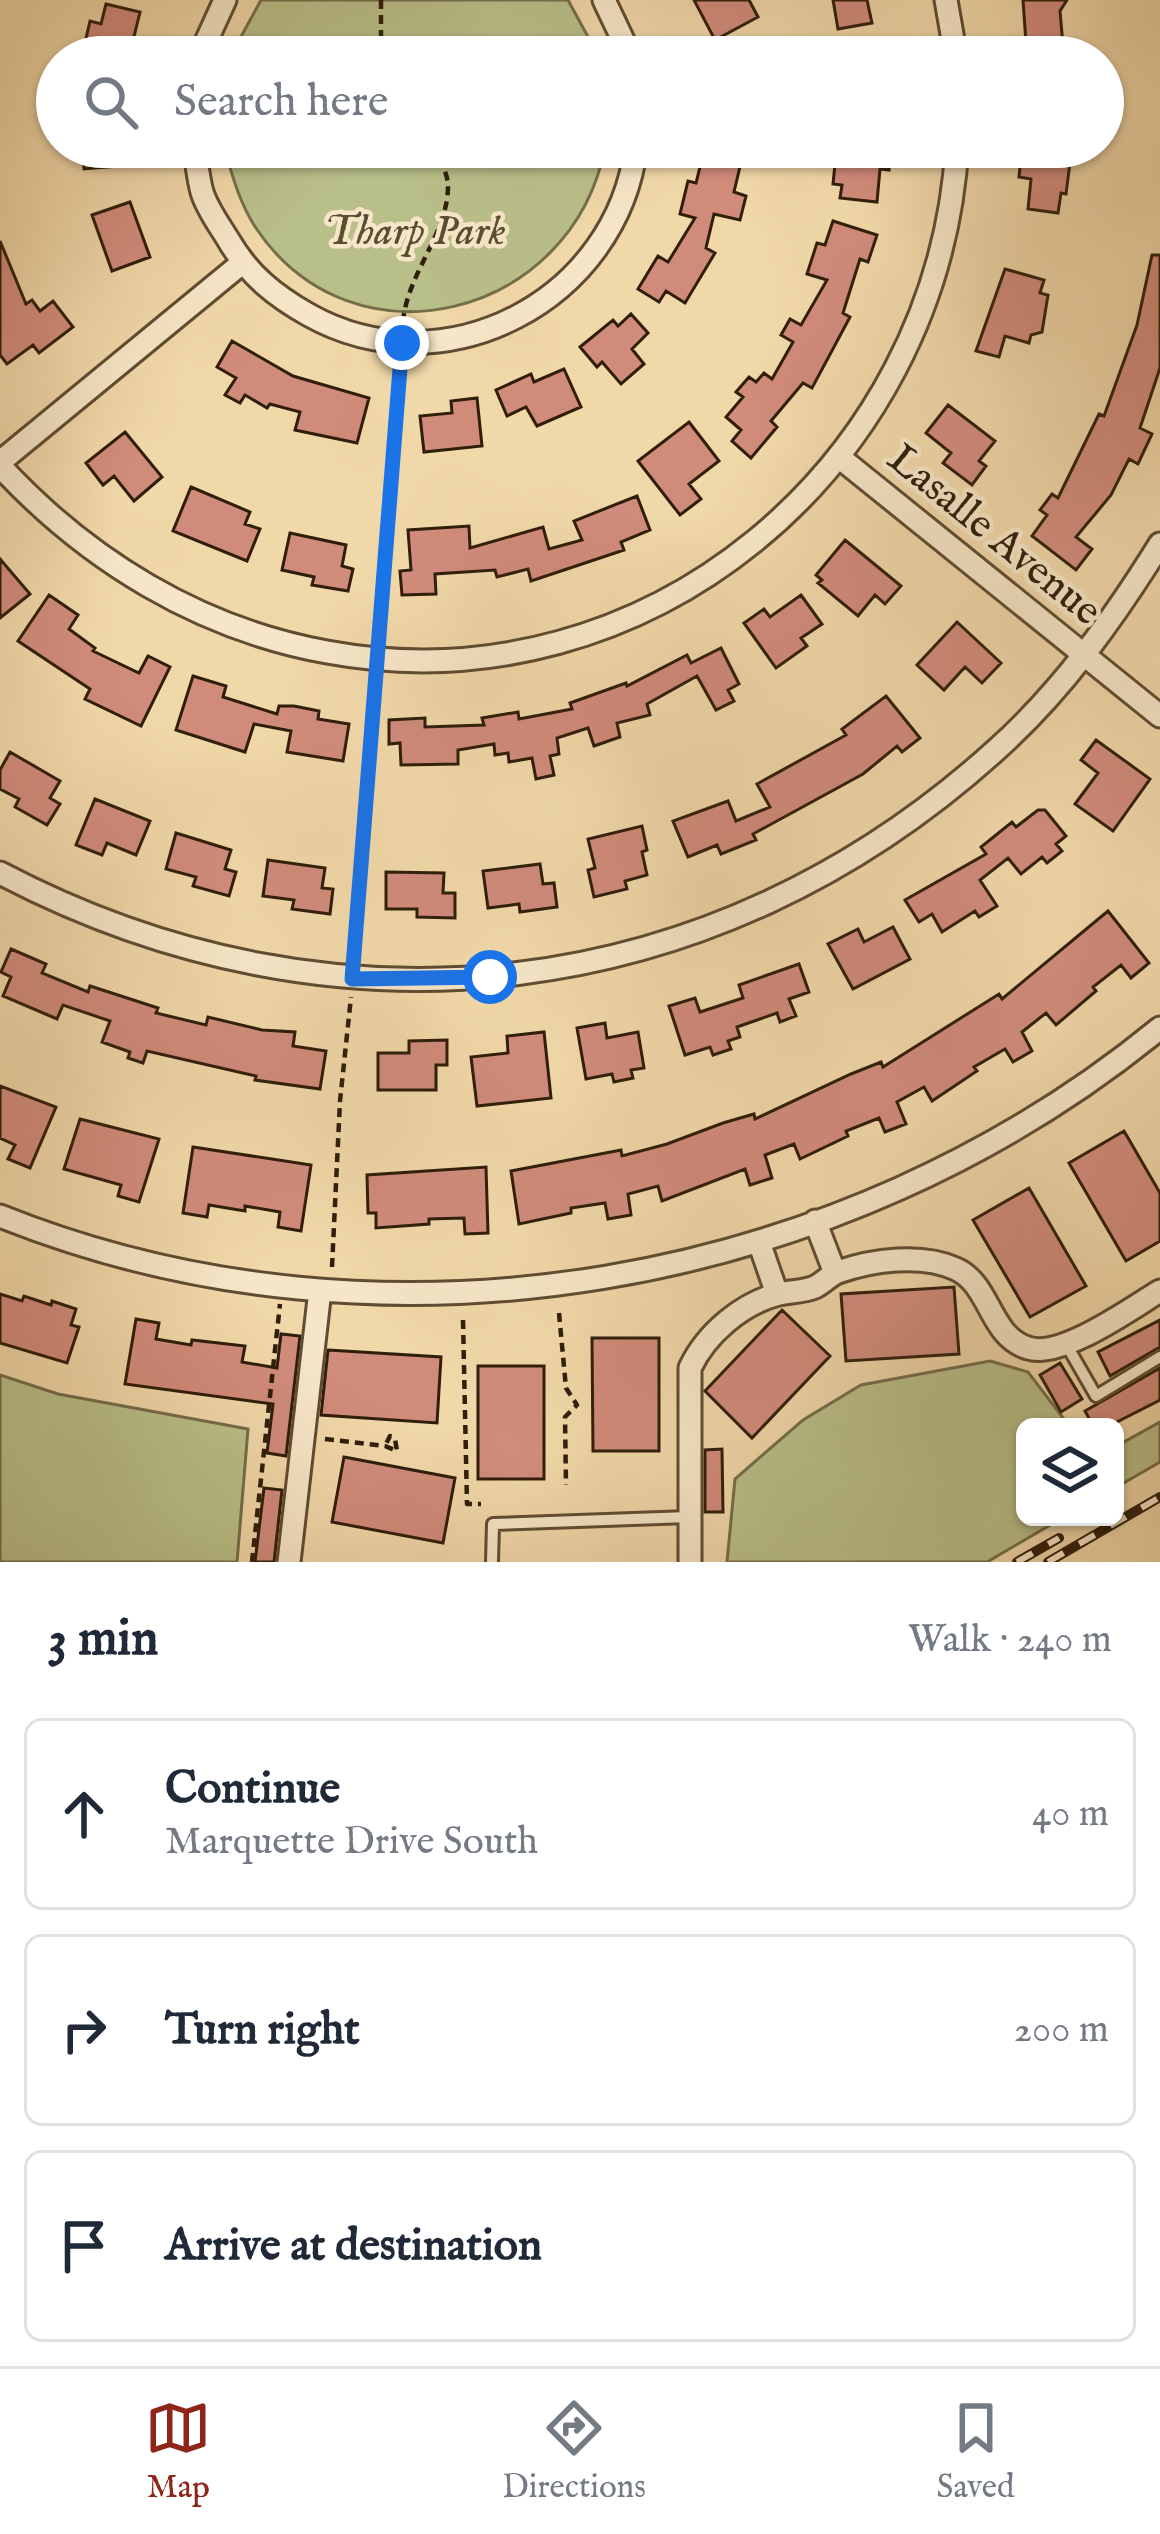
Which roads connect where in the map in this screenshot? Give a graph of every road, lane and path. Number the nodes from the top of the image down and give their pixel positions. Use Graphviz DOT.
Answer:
graph roads {
  1 [pos="225,0"];
  2 [pos="381,0"];
  3 [pos="604,0"];
  4 [pos="946,0"];
  5 [pos="209,36"];
  6 [pos="381,36"];
  7 [pos="621,36"];
  8 [pos="952,36"];
  9 [pos="198,168"];
  10 [pos="443,168"];
  11 [pos="633,168"];
  12 [pos="954,168"];
  13 [pos="242,263"];
  14 [pos="402,343"];
  15 [pos="839,457"];
  16 [pos="0,464"];
  17 [pos="1160,544"];
  18 [pos="1085,654"];
  19 [pos="374,658"];
  20 [pos="1160,716"];
  21 [pos="0,872"];
  22 [pos="352,979"];
  23 [pos="1160,1028"];
  24 [pos="0,1216"];
  25 [pos="815,1221"];
  26 [pos="759,1242"];
  27 [pos="835,1273"];
  28 [pos="281,1286"];
  29 [pos="326,1292"];
  30 [pos="1160,1292"];
  31 [pos="777,1294"];
  32 [pos="559,1313"];
  33 [pos="463,1320"];
  34 [pos="1066,1344"];
  35 [pos="1160,1357"];
  36 [pos="320,1438"];
  37 [pos="385,1446"];
  38 [pos="566,1485"];
  39 [pos="481,1504"];
  40 [pos="689,1517"];
  41 [pos="252,1562"];
  42 [pos="289,1562"];
  43 [pos="492,1562"];
  44 [pos="690,1562"];
  1 -- 5 [label="street"];
  2 -- 6 [label="path"];
  3 -- 7 [label="street"];
  4 -- 8 [label="street"];
  9 -- 13 [label="street"];
  10 -- 14 [label="path"];
  11 -- 14 [label="street"];
  12 -- 15 [label="street"];
  13 -- 14 [label="street"];
  13 -- 16 [label="street"];
  14 -- 19 [label="path"];
  15 -- 18 [label="street, Lasalle Avenue"];
  15 -- 19 [label="street"];
  16 -- 19 [label="street"];
  17 -- 18 [label="street"];
  18 -- 20 [label="street, Lasalle Avenue"];
  18 -- 22 [label="street"];
  19 -- 22 [label="path"];
  21 -- 22 [label="street"];
  22 -- 29 [label="path"];
  23 -- 25 [label="street"];
  24 -- 28 [label="street"];
  25 -- 26 [label="street"];
  25 -- 27 [label="street"];
  26 -- 29 [label="street"];
  26 -- 31 [label="street"];
  27 -- 31 [label="street"];
  27 -- 34 [label="street"];
  28 -- 29 [label="street"];
  28 -- 41 [label="path"];
  29 -- 42 [label="street"];
  30 -- 34 [label="street"];
  31 -- 40 [label="street"];
  32 -- 38 [label="path"];
  33 -- 39 [label="path"];
  34 -- 35 [label="lane"];
  36 -- 37 [label="path"];
  40 -- 43 [label="lane"];
  40 -- 44 [label="street"];
}
